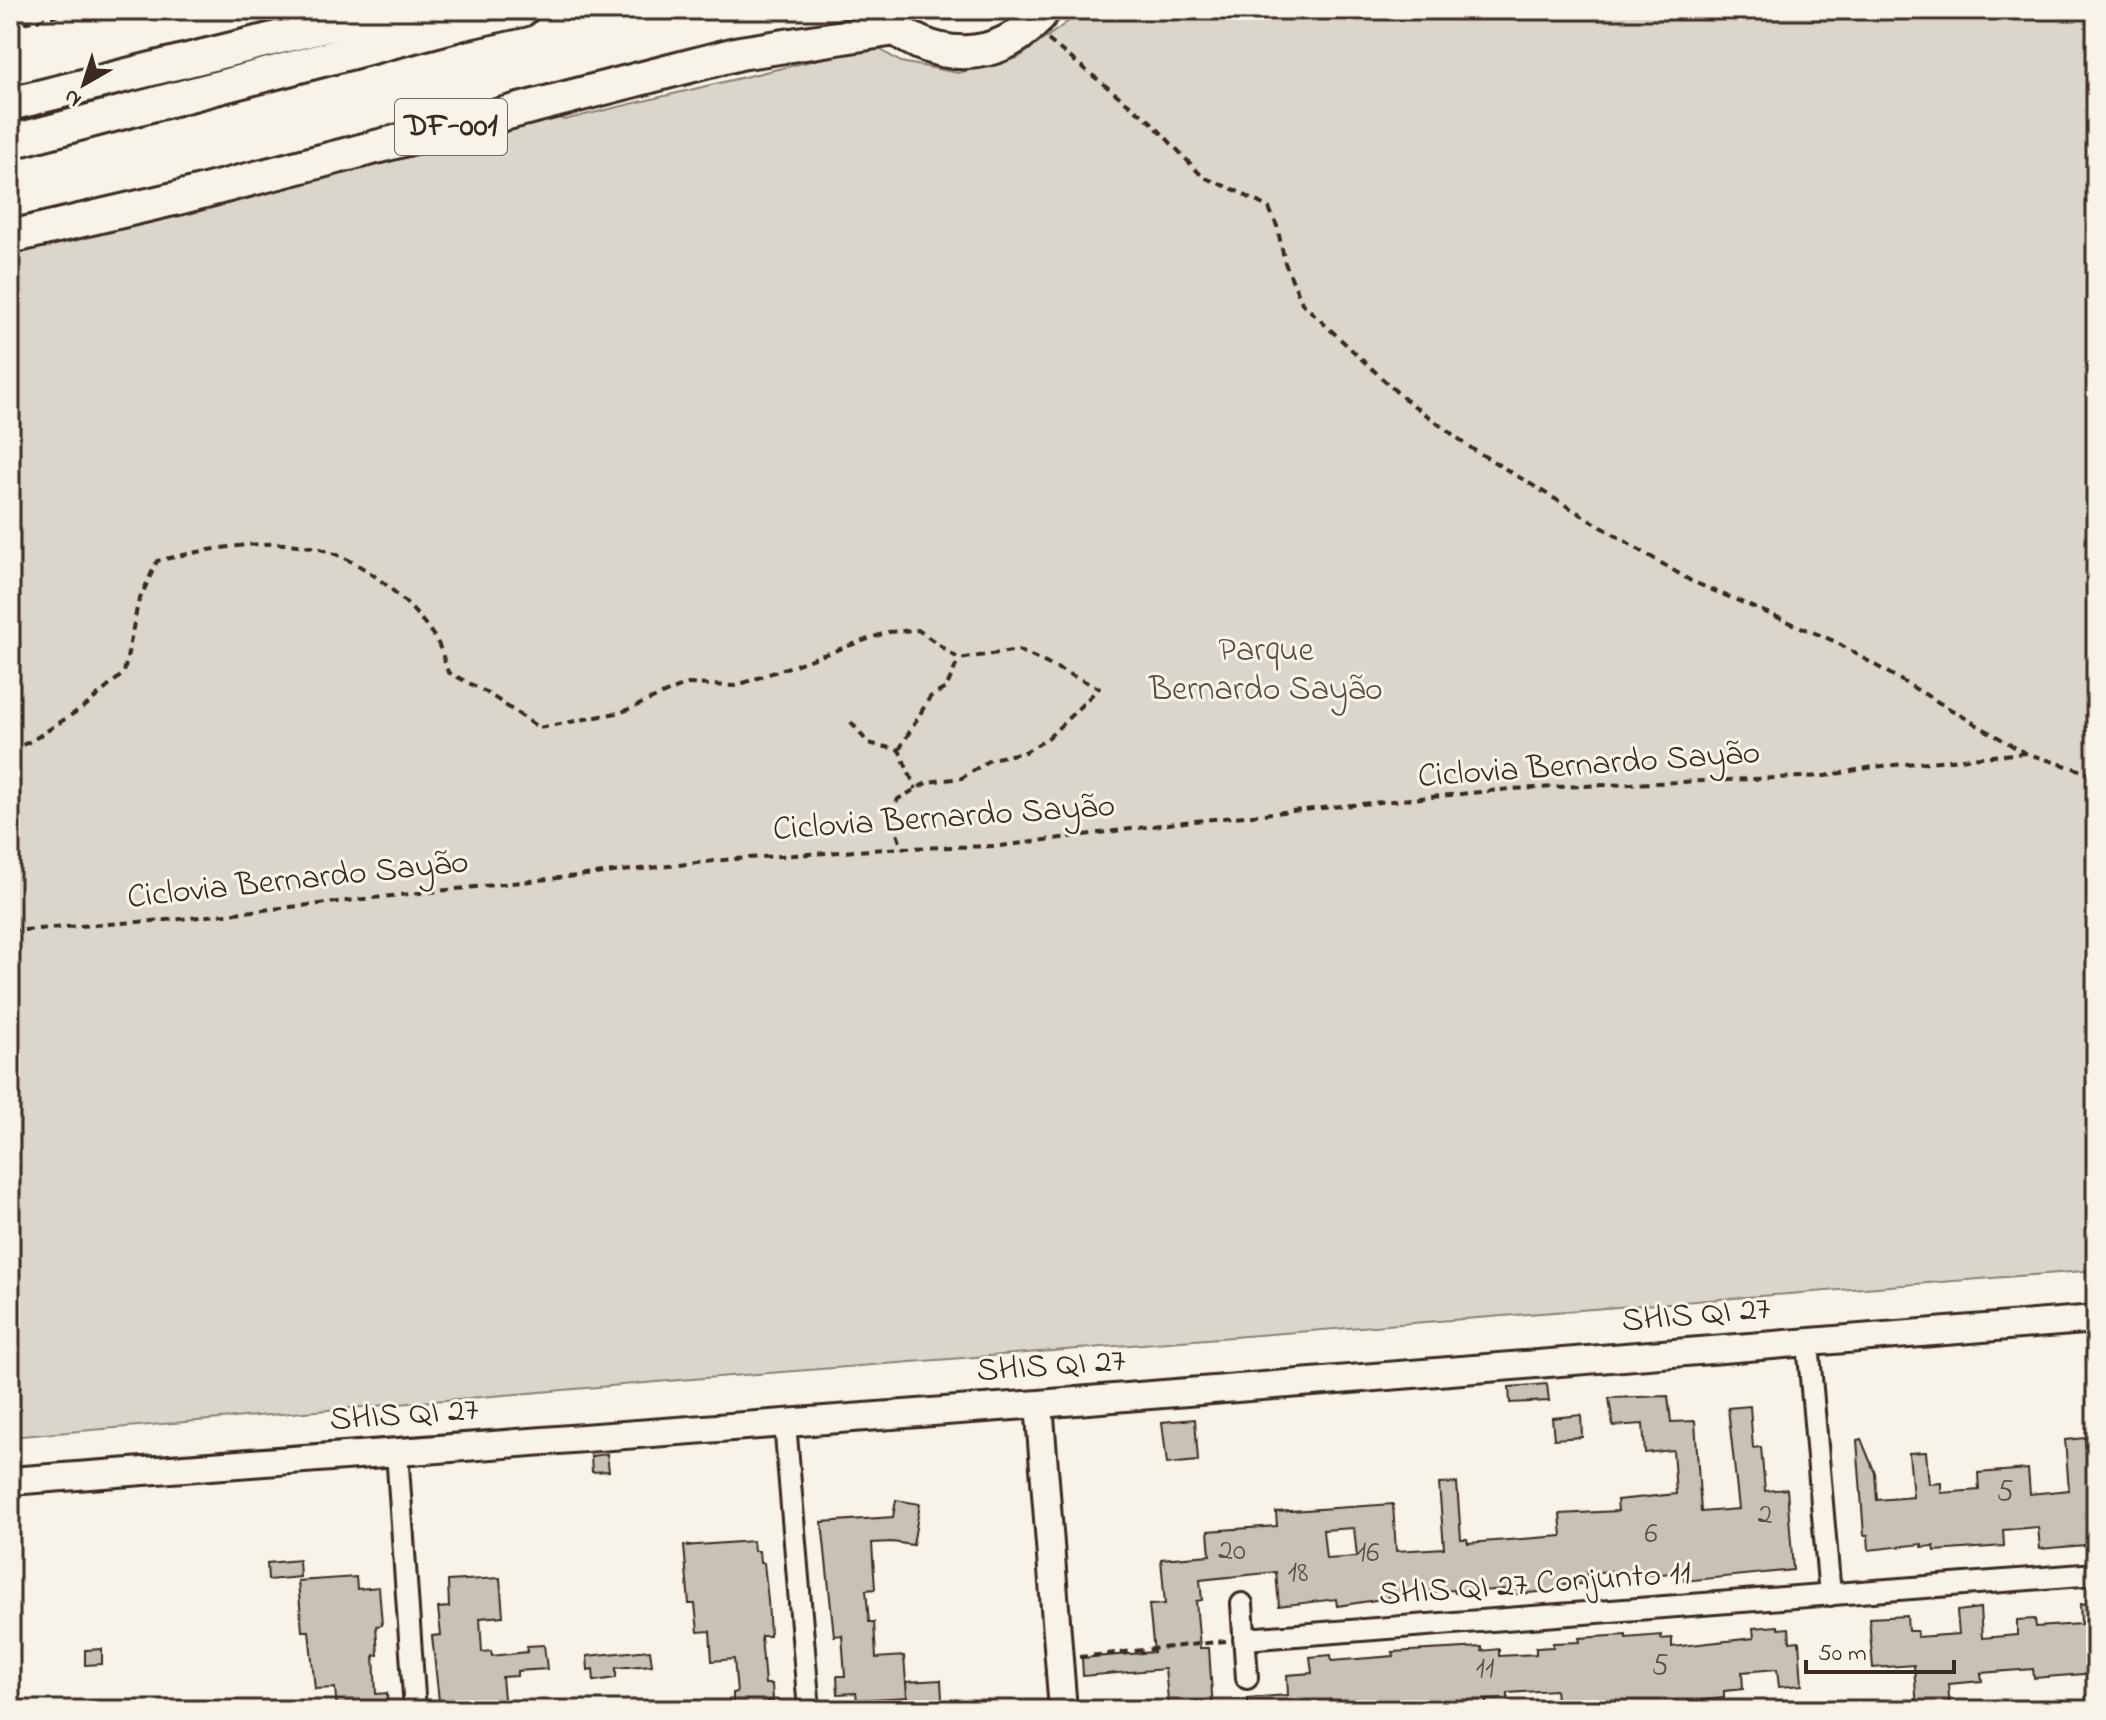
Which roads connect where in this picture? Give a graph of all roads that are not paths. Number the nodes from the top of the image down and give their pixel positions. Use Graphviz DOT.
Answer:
graph roads {
  1 [pos="390,10"];
  2 [pos="420,10"];
  3 [pos="522,10"];
  4 [pos="1038,18"];
  5 [pos="886,20"];
  6 [pos="322,61"];
  7 [pos="10,104"];
  8 [pos="10,142"];
  9 [pos="10,237"];
  10 [pos="2096,1319"];
  11 [pos="1808,1343"];
  12 [pos="1039,1404"];
  13 [pos="785,1423"];
  14 [pos="397,1452"];
  15 [pos="10,1481"];
  16 [pos="2096,1574"];
  17 [pos="1830,1595"];
  18 [pos="1242,1604"];
  19 [pos="1244,1639"];
  20 [pos="1247,1678"];
  21 [pos="415,1710"];
  22 [pos="809,1710"];
  23 [pos="1063,1710"];
  1 -- 7 [label="main road"];
  2 -- 6 [label="main road"];
  3 -- 6 [label="main road"];
  4 -- 5 [label="main road, DF-001"];
  5 -- 9 [label="main road, DF-001"];
  6 -- 8 [label="main road"];
  10 -- 11 [label="street, SHIS QI 27"];
  11 -- 12 [label="street, SHIS QI 27"];
  11 -- 17 [label="street"];
  12 -- 13 [label="street, SHIS QI 27"];
  12 -- 23 [label="street"];
  13 -- 14 [label="street, SHIS QI 27"];
  13 -- 22 [label="street"];
  14 -- 15 [label="street, SHIS QI 27"];
  14 -- 21 [label="street"];
  16 -- 17 [label="street, SHIS QI 27 Conjunto 11"];
  17 -- 19 [label="street, SHIS QI 27 Conjunto 11"];
  18 -- 19 [label="street"];
  19 -- 20 [label="street"];
}
